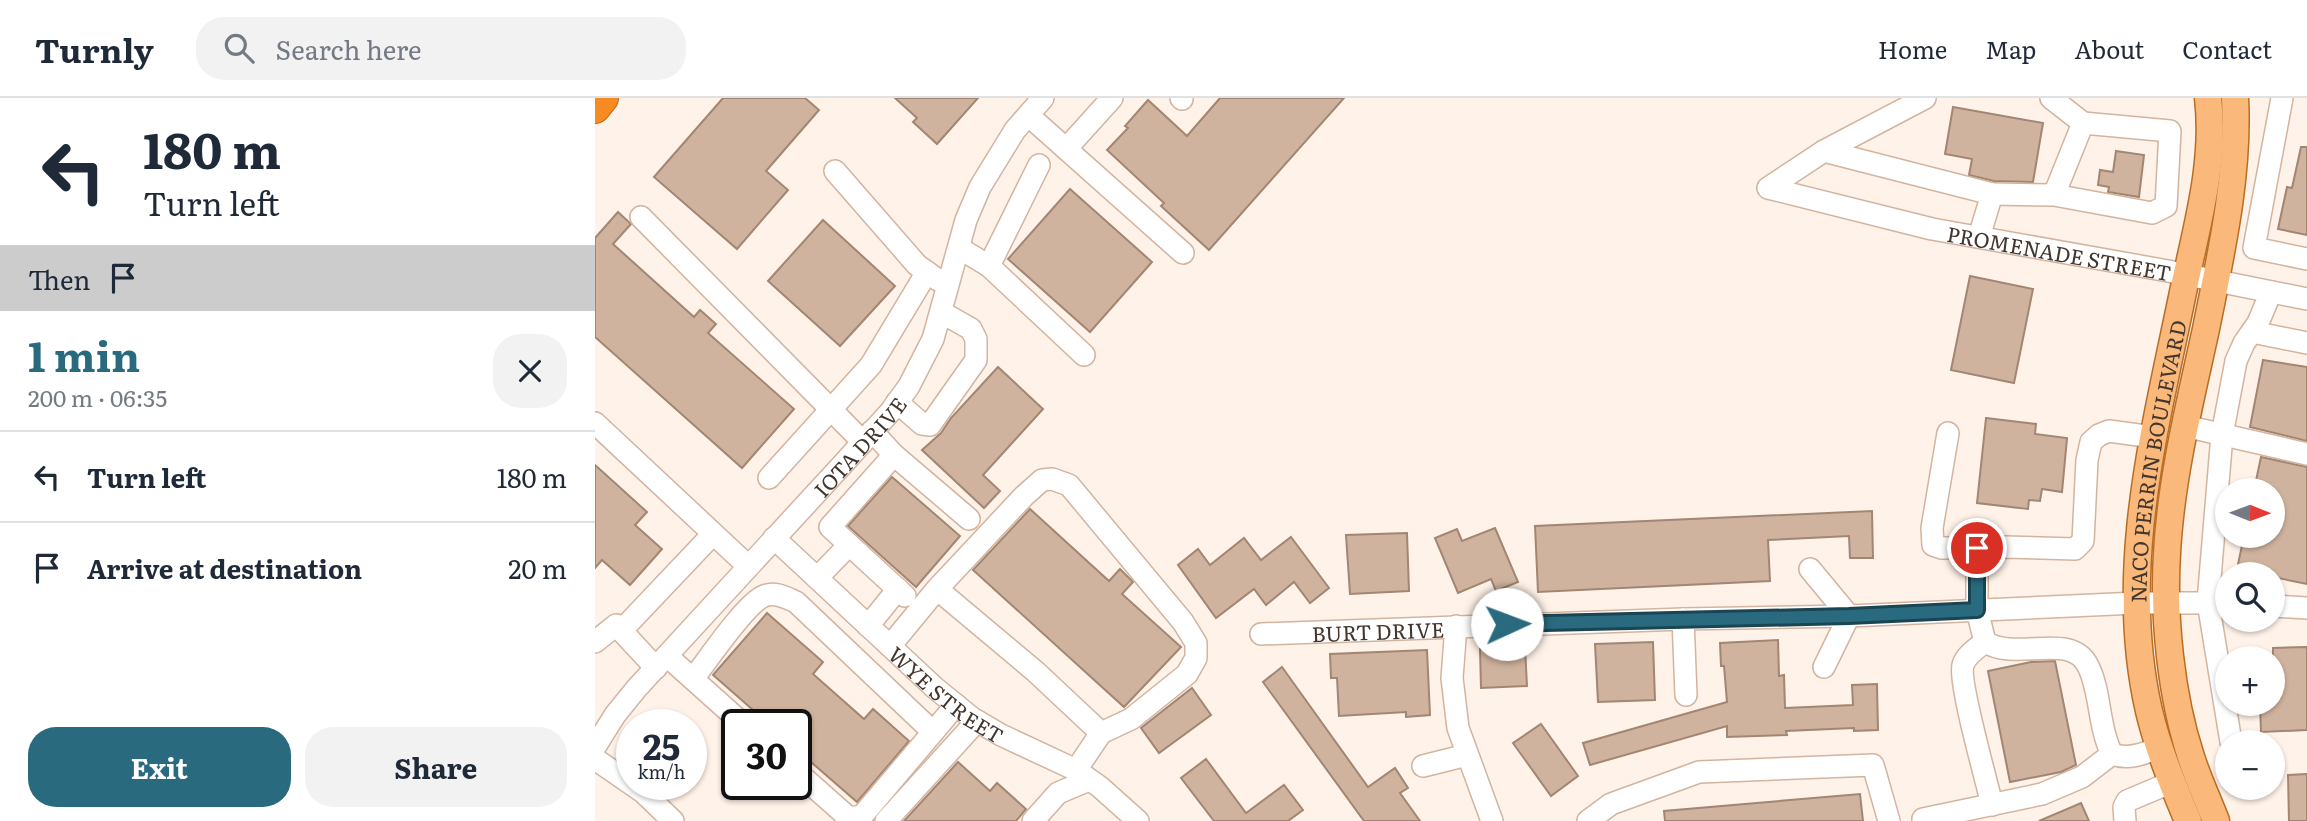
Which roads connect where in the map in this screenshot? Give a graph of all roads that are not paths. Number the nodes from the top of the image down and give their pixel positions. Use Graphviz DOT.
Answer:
graph roads {
  1 [pos="603,98"];
  2 [pos="1043,98"];
  3 [pos="1111,98"];
  4 [pos="1925,98"];
  5 [pos="2051,98"];
  6 [pos="2208,98"];
  7 [pos="2235,98"];
  8 [pos="2282,98"];
  9 [pos="595,108"];
  10 [pos="1028,115"];
  11 [pos="2083,123"];
  12 [pos="1066,149"];
  13 [pos="1823,151"];
  14 [pos="1039,166"];
  15 [pos="835,171"];
  16 [pos="1992,194"];
  17 [pos="2055,195"];
  18 [pos="2166,206"];
  19 [pos="642,217"];
  20 [pos="2199,222"];
  21 [pos="1979,237"];
  22 [pos="959,248"];
  23 [pos="1183,253"];
  24 [pos="2307,259"];
  25 [pos="989,266"];
  26 [pos="927,272"];
  27 [pos="2187,275"];
  28 [pos="2216,281"];
  29 [pos="949,287"];
  30 [pos="2271,292"];
  31 [pos="2307,299"];
  32 [pos="941,312"];
  33 [pos="2252,332"];
  34 [pos="2307,343"];
  35 [pos="1084,355"];
  36 [pos="897,402"];
  37 [pos="831,410"];
  38 [pos="595,423"];
  39 [pos="2185,426"];
  40 [pos="1948,433"];
  41 [pos="2222,435"];
  42 [pos="868,436"];
  43 [pos="2153,437"];
  44 [pos="2307,454"];
  45 [pos="894,455"];
  46 [pos="843,464"];
  47 [pos="769,478"];
  48 [pos="866,487"];
  49 [pos="969,519"];
  50 [pos="713,534"];
  51 [pos="774,538"];
  52 [pos="849,545"];
  53 [pos="1977,548"];
  54 [pos="2219,562"];
  55 [pos="748,566"];
  56 [pos="1810,569"];
  57 [pos="824,584"];
  58 [pos="937,589"];
  59 [pos="2167,602"];
  60 [pos="715,603"];
  61 [pos="2137,603"];
  62 [pos="2215,603"];
  63 [pos="2285,607"];
  64 [pos="2307,608"];
  65 [pos="1977,610"];
  66 [pos="807,615"];
  67 [pos="1849,616"];
  68 [pos="1683,619"];
  69 [pos="735,624"];
  70 [pos="868,626"];
  71 [pos="1456,626"];
  72 [pos="621,631"];
  73 [pos="2221,632"];
  74 [pos="1261,634"];
  75 [pos="595,642"];
  76 [pos="1985,642"];
  77 [pos="890,646"];
  78 [pos="661,662"];
  79 [pos="1823,667"];
  80 [pos="693,679"];
  81 [pos="1686,695"];
  82 [pos="956,705"];
  83 [pos="726,709"];
  84 [pos="977,721"];
  85 [pos="2230,730"];
  86 [pos="933,732"];
  87 [pos="1101,733"];
  88 [pos="595,747"];
  89 [pos="2159,747"];
  90 [pos="2112,754"];
  91 [pos="1467,755"];
  92 [pos="595,759"];
  93 [pos="1423,766"];
  94 [pos="616,771"];
  95 [pos="1082,775"];
  96 [pos="2172,782"];
  97 [pos="812,785"];
  98 [pos="656,800"];
  99 [pos="1992,805"];
  100 [pos="1486,819"];
  101 [pos="1923,819"];
  102 [pos="673,821"];
  103 [pos="885,821"];
  104 [pos="1033,821"];
  105 [pos="1138,821"];
  106 [pos="1588,821"];
  107 [pos="1889,821"];
  108 [pos="2125,821"];
  109 [pos="2188,821"];
  110 [pos="2216,821"];
  1 -- 9 [label="highway"];
  2 -- 10 [label="street, IOTA DRIVE"];
  3 -- 12 [label="street"];
  4 -- 13 [label="street"];
  5 -- 11 [label="street"];
  6 -- 20 [label="main road, NACO PERRIN BOULEVARD"];
  7 -- 28 [label="main road, NACO PERRIN BOULEVARD"];
  8 -- 24 [label="street"];
  10 -- 12 [label="street"];
  10 -- 22 [label="street, IOTA DRIVE"];
  11 -- 17 [label="street"];
  11 -- 18 [label="street"];
  12 -- 23 [label="street"];
  13 -- 16 [label="street"];
  13 -- 21 [label="street, PROMENADE STREET"];
  14 -- 25 [label="street"];
  15 -- 26 [label="street"];
  16 -- 17 [label="street"];
  16 -- 21 [label="street"];
  17 -- 18 [label="street"];
  18 -- 20 [label="street"];
  19 -- 37 [label="street"];
  20 -- 27 [label="main road, NACO PERRIN BOULEVARD"];
  21 -- 27 [label="street, PROMENADE STREET"];
  22 -- 25 [label="street"];
  22 -- 29 [label="street, IOTA DRIVE"];
  25 -- 35 [label="street"];
  26 -- 29 [label="street"];
  26 -- 37 [label="street"];
  27 -- 28 [label="street, PROMENADE STREET"];
  27 -- 43 [label="main road, NACO PERRIN BOULEVARD"];
  28 -- 30 [label="street, PROMENADE STREET"];
  28 -- 39 [label="main road, NACO PERRIN BOULEVARD"];
  29 -- 32 [label="street, IOTA DRIVE"];
  30 -- 31 [label="street, PROMENADE STREET"];
  30 -- 33 [label="street"];
  32 -- 36 [label="street, IOTA DRIVE"];
  32 -- 36 [label="street"];
  33 -- 34 [label="street"];
  33 -- 41 [label="street"];
  36 -- 42 [label="street, IOTA DRIVE"];
  37 -- 42 [label="street"];
  37 -- 47 [label="street"];
  38 -- 50 [label="street"];
  39 -- 41 [label="street"];
  39 -- 59 [label="main road, NACO PERRIN BOULEVARD"];
  40 -- 53 [label="street"];
  41 -- 44 [label="street"];
  41 -- 54 [label="street"];
  42 -- 45 [label="street"];
  42 -- 46 [label="street, IOTA DRIVE"];
  43 -- 53 [label="street"];
  43 -- 61 [label="main road, NACO PERRIN BOULEVARD"];
  45 -- 48 [label="street"];
  45 -- 49 [label="street"];
  46 -- 48 [label="street"];
  46 -- 51 [label="street, IOTA DRIVE"];
  48 -- 52 [label="street"];
  50 -- 55 [label="street"];
  50 -- 72 [label="street"];
  51 -- 55 [label="street, IOTA DRIVE"];
  51 -- 57 [label="street, WYE STREET"];
  52 -- 57 [label="street"];
  52 -- 70 [label="street"];
  53 -- 65 [label="street"];
  55 -- 60 [label="street, IOTA DRIVE"];
  56 -- 67 [label="street"];
  57 -- 66 [label="street"];
  57 -- 70 [label="street, WYE STREET"];
  58 -- 77 [label="street"];
  58 -- 87 [label="street"];
  58 -- 87 [label="street"];
  59 -- 61 [label="street, BURT DRIVE"];
  59 -- 62 [label="street, BURT DRIVE"];
  59 -- 110 [label="main road, NACO PERRIN BOULEVARD"];
  60 -- 69 [label="street"];
  60 -- 78 [label="street, IOTA DRIVE"];
  61 -- 65 [label="street, BURT DRIVE"];
  61 -- 89 [label="main road, NACO PERRIN BOULEVARD"];
  63 -- 64 [label="street"];
  65 -- 67 [label="street, BURT DRIVE"];
  65 -- 76 [label="street"];
  66 -- 69 [label="street"];
  66 -- 86 [label="street"];
  67 -- 68 [label="street, BURT DRIVE"];
  67 -- 79 [label="street"];
  68 -- 71 [label="street, BURT DRIVE"];
  68 -- 81 [label="street"];
  69 -- 80 [label="street"];
  70 -- 77 [label="street, WYE STREET"];
  71 -- 74 [label="street, BURT DRIVE"];
  71 -- 91 [label="street"];
  72 -- 75 [label="street"];
  72 -- 78 [label="street"];
  73 -- 85 [label="street"];
  76 -- 90 [label="street"];
  76 -- 99 [label="street"];
  77 -- 82 [label="street, WYE STREET"];
  78 -- 80 [label="street"];
  78 -- 88 [label="street, IOTA DRIVE"];
  80 -- 83 [label="street"];
  82 -- 84 [label="street, WYE STREET"];
  82 -- 86 [label="street"];
  84 -- 95 [label="street, WYE STREET"];
  84 -- 103 [label="street"];
  86 -- 97 [label="street"];
  87 -- 95 [label="street"];
  89 -- 90 [label="street"];
  89 -- 96 [label="main road, NACO PERRIN BOULEVARD"];
  90 -- 99 [label="street"];
  91 -- 93 [label="street"];
  91 -- 100 [label="street"];
  92 -- 94 [label="street"];
  95 -- 104 [label="street"];
  95 -- 105 [label="street, WYE STREET"];
  96 -- 108 [label="street"];
  96 -- 109 [label="main road, NACO PERRIN BOULEVARD"];
  98 -- 102 [label="street"];
  99 -- 101 [label="street"];
  106 -- 107 [label="street"];
}
